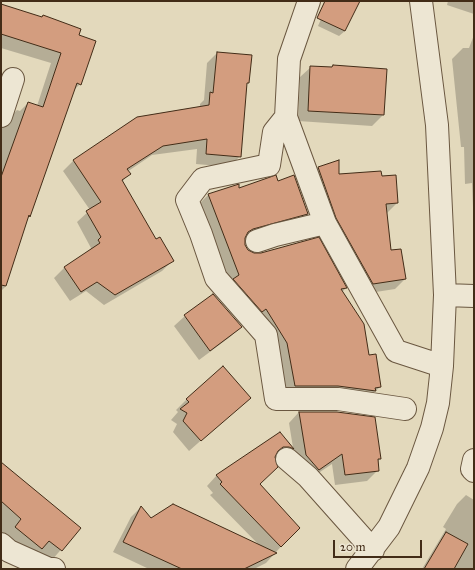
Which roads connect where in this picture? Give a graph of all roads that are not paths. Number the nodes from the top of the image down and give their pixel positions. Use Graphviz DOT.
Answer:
graph roads {
  1 [pos="309,1"];
  2 [pos="421,1"];
  3 [pos="13,79"];
  4 [pos="1,116"];
  5 [pos="286,117"];
  6 [pos="325,223"];
  7 [pos="257,241"];
  8 [pos="445,296"];
  9 [pos="474,296"];
  10 [pos="442,366"];
  11 [pos="405,409"];
  12 [pos="287,459"];
  13 [pos="474,460"];
  14 [pos="474,471"];
  15 [pos="1,544"];
  16 [pos="373,550"];
  17 [pos="54,569"];
  18 [pos="357,569"];
  1 -- 5 [label="street"];
  2 -- 8 [label="street"];
  3 -- 4 [label="street"];
  5 -- 6 [label="street"];
  5 -- 11 [label="street"];
  6 -- 7 [label="street"];
  6 -- 10 [label="street"];
  8 -- 9 [label="street"];
  8 -- 10 [label="street"];
  10 -- 16 [label="street"];
  12 -- 16 [label="street"];
  13 -- 14 [label="street"];
  15 -- 17 [label="street"];
  16 -- 18 [label="street"];
}
